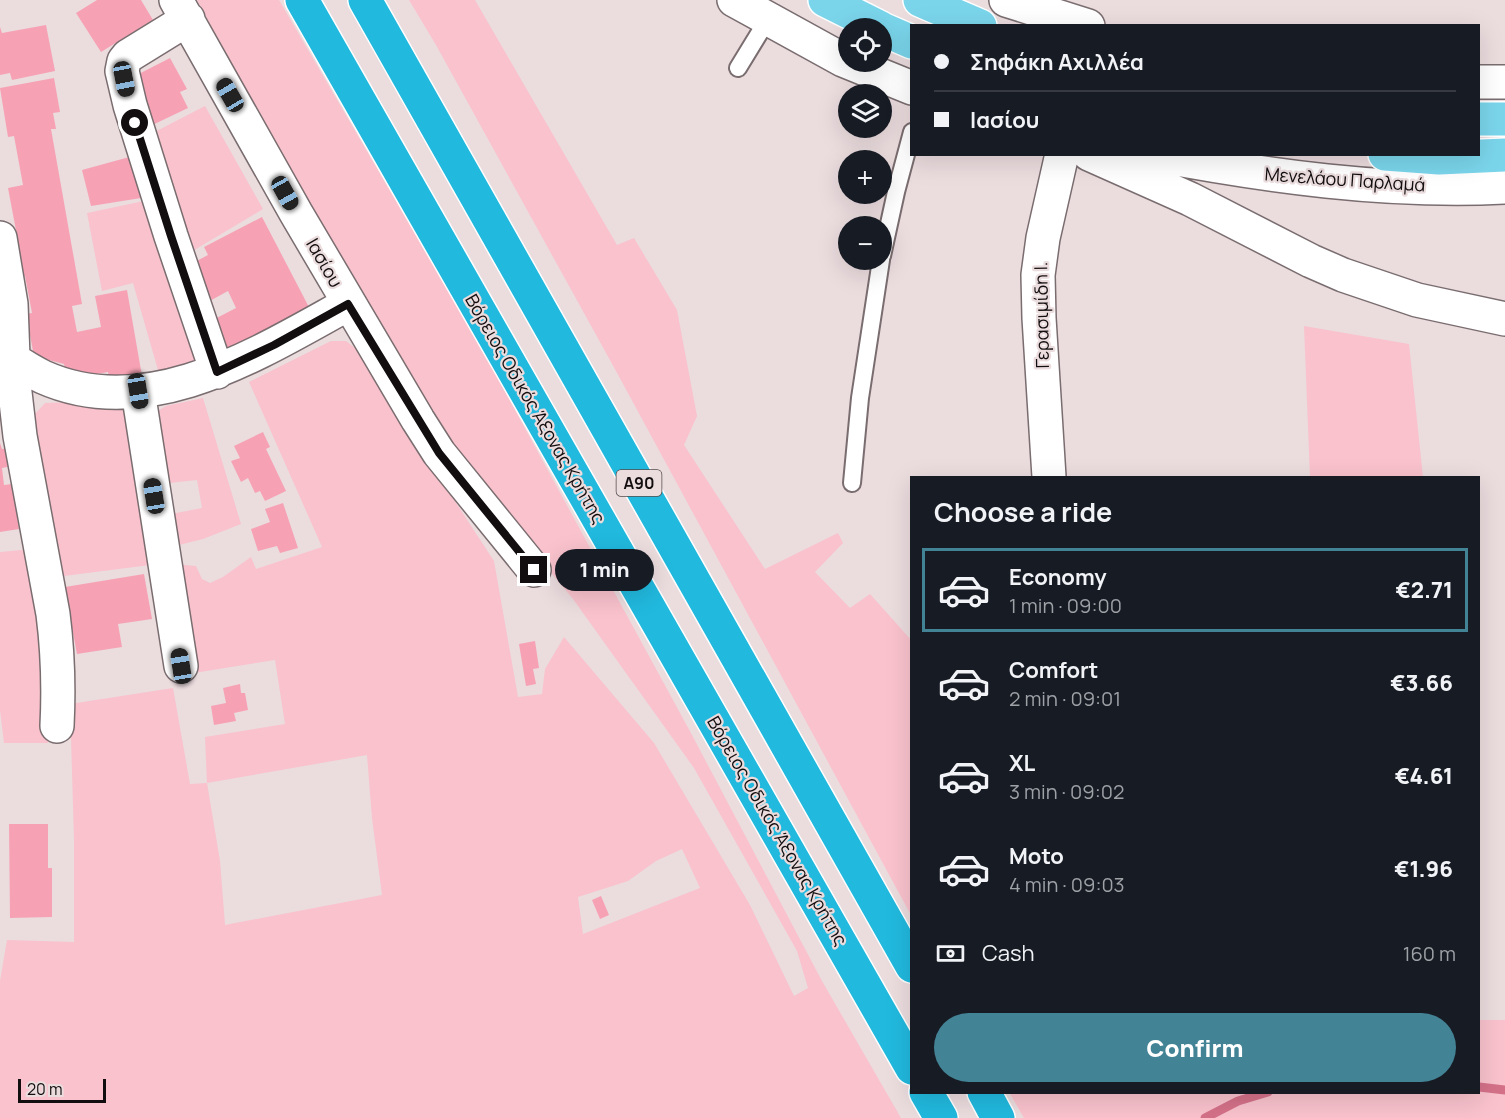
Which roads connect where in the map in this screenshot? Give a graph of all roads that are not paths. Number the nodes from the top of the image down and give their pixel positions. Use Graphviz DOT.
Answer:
graph roads {
  1 [pos="302,0"];
  2 [pos="365,0"];
  3 [pos="734,0"];
  4 [pos="825,0"];
  5 [pos="920,0"];
  6 [pos="1006,0"];
  7 [pos="182,10"];
  8 [pos="1073,14"];
  9 [pos="860,18"];
  10 [pos="768,19"];
  11 [pos="975,24"];
  12 [pos="892,33"];
  13 [pos="910,41"];
  14 [pos="738,68"];
  15 [pos="1480,82"];
  16 [pos="1505,82"];
  17 [pos="910,87"];
  18 [pos="1505,119"];
  19 [pos="1480,120"];
  20 [pos="910,140"];
  21 [pos="1505,155"];
  22 [pos="1062,156"];
  23 [pos="1093,156"];
  24 [pos="1162,156"];
  25 [pos="1412,156"];
  26 [pos="1505,187"];
  27 [pos="891,216"];
  28 [pos="0,238"];
  29 [pos="880,270"];
  30 [pos="348,304"];
  31 [pos="1505,319"];
  32 [pos="7,356"];
  33 [pos="217,372"];
  34 [pos="138,391"];
  35 [pos="1049,476"];
  36 [pos="852,483"];
  37 [pos="534,570"];
  38 [pos="181,666"];
  39 [pos="57,726"];
  40 [pos="910,962"];
  41 [pos="910,1064"];
  42 [pos="927,1094"];
  43 [pos="985,1094"];
  44 [pos="941,1118"];
  45 [pos="998,1118"];
  1 -- 41 [label="highway, Βόρειος Οδικός Άξονας Κρήτης"];
  2 -- 40 [label="highway, Α90"];
  3 -- 10 [label="street"];
  4 -- 9 [label="main road"];
  5 -- 11 [label="main road"];
  6 -- 8 [label="street"];
  7 -- 30 [label="street, Ιασίου"];
  7 -- 33 [label="street"];
  10 -- 14 [label="lane"];
  10 -- 17 [label="street"];
  12 -- 13 [label="main road"];
  15 -- 16 [label="street"];
  18 -- 19 [label="main road"];
  20 -- 27 [label="lane"];
  21 -- 25 [label="main road"];
  22 -- 35 [label="street, Γερασιμίδη Ι."];
  23 -- 31 [label="street"];
  24 -- 26 [label="street, Μενελάου Παρλαμά"];
  28 -- 32 [label="street"];
  29 -- 36 [label="lane"];
  30 -- 33 [label="street"];
  30 -- 37 [label="street, Ιασίου"];
  32 -- 34 [label="street"];
  32 -- 39 [label="street"];
  33 -- 34 [label="street"];
  34 -- 38 [label="street"];
  42 -- 44 [label="highway"];
  43 -- 45 [label="highway"];
}
